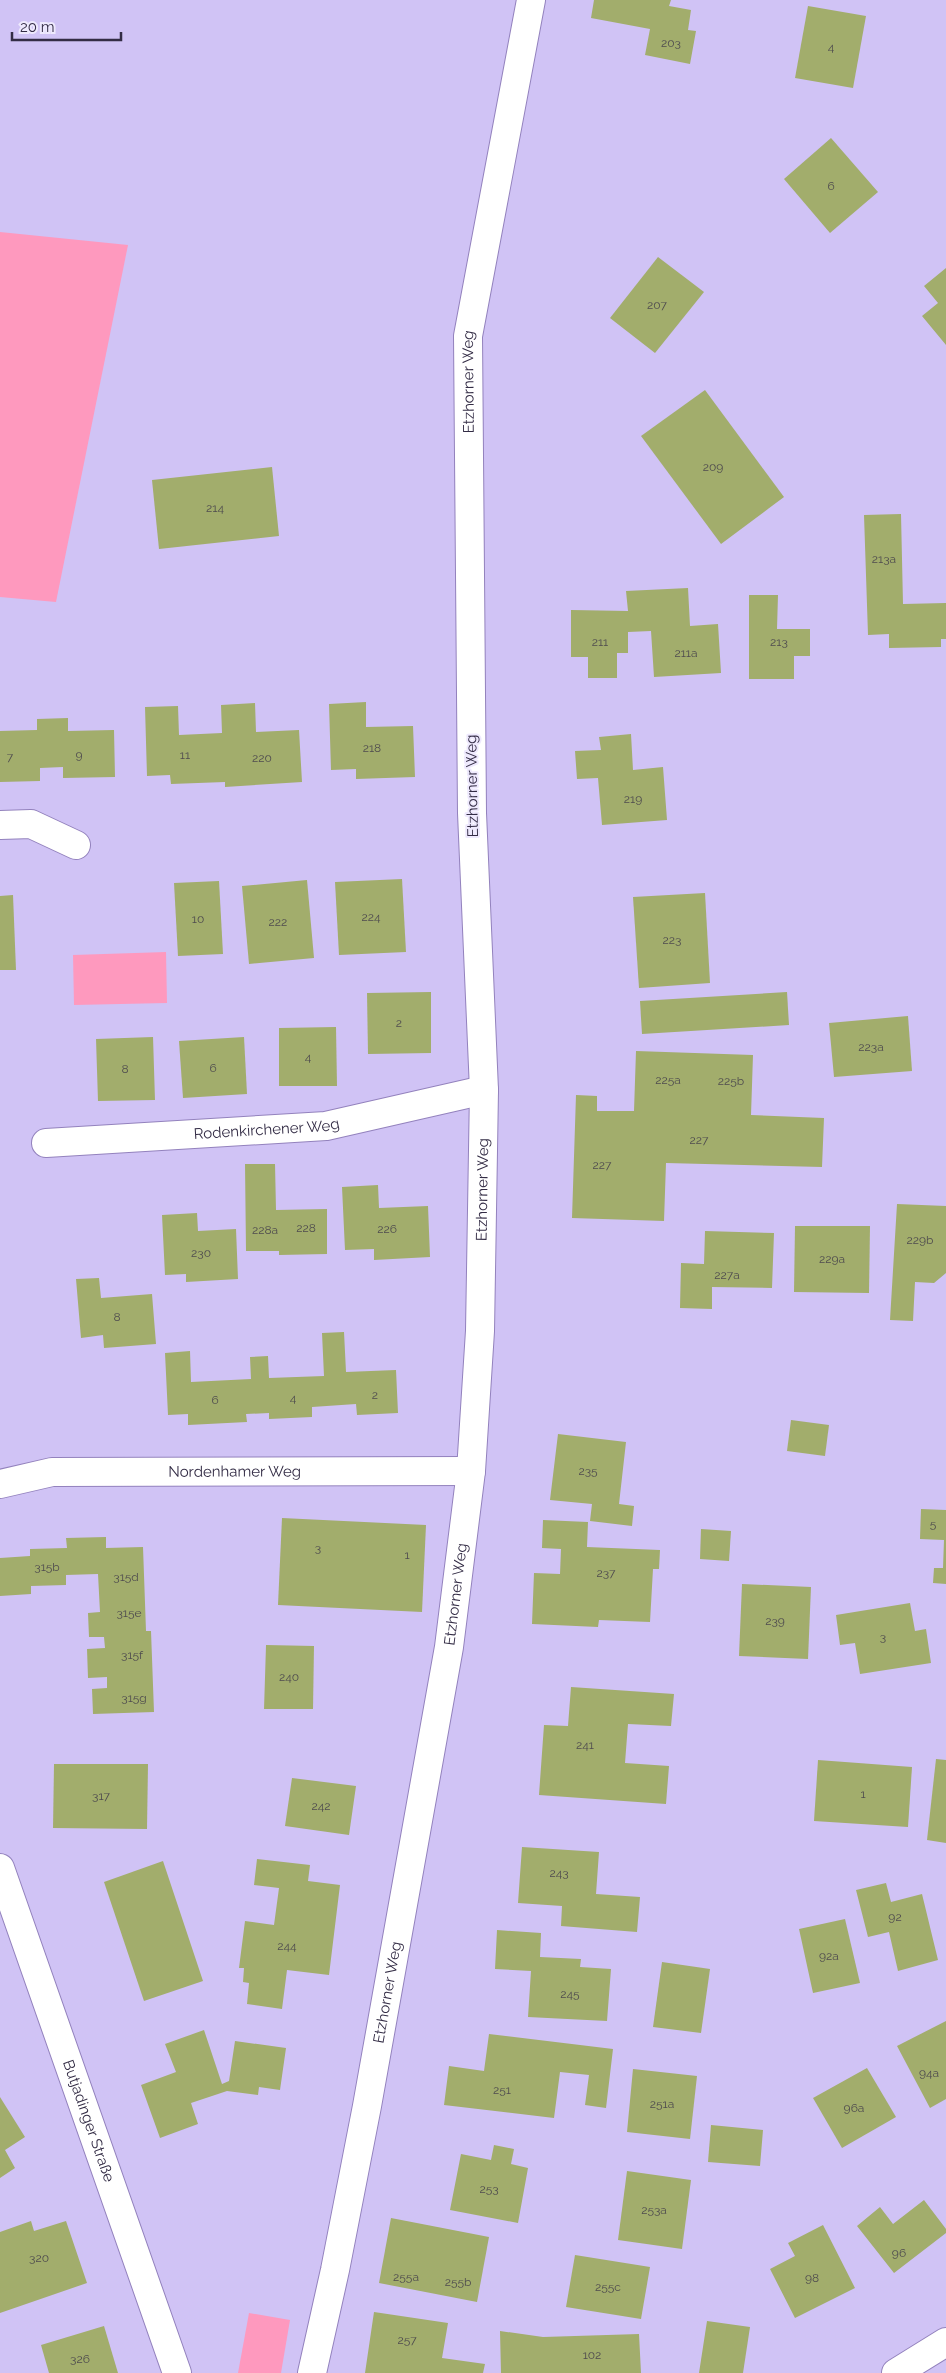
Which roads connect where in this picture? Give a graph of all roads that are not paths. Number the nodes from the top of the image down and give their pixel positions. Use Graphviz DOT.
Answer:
graph roads {
  1 [pos="531,0"];
  2 [pos="0,825"];
  3 [pos="76,845"];
  4 [pos="484,1090"];
  5 [pos="46,1143"];
  6 [pos="471,1471"];
  7 [pos="0,1484"];
  8 [pos="0,1868"];
  9 [pos="946,2342"];
  10 [pos="177,2373"];
  11 [pos="312,2373"];
  12 [pos="896,2373"];
  1 -- 4 [label="street, Etzhorner Weg"];
  2 -- 3 [label="street"];
  4 -- 5 [label="street, Rodenkirchener Weg"];
  4 -- 6 [label="street, Etzhorner Weg"];
  6 -- 7 [label="street, Nordenhamer Weg"];
  6 -- 11 [label="street, Etzhorner Weg"];
  8 -- 10 [label="street, Butjadinger Straße"];
  9 -- 12 [label="street"];
}
